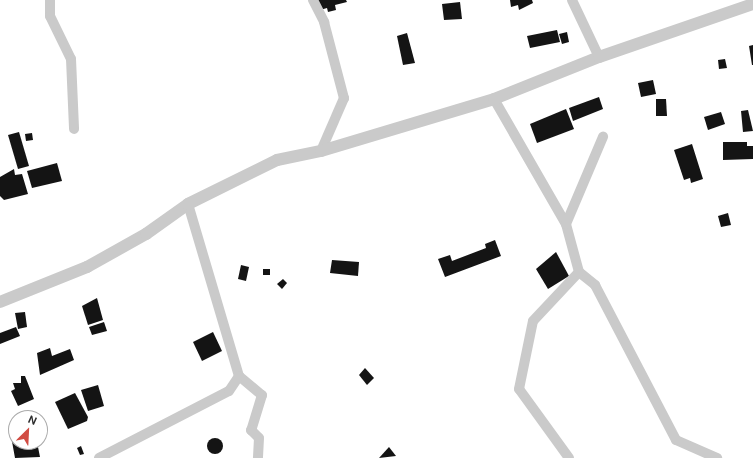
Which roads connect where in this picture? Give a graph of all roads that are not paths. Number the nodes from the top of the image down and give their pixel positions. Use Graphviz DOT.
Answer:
graph roads {
  1 [pos="50,0"];
  2 [pos="313,0"];
  3 [pos="572,0"];
  4 [pos="753,4"];
  5 [pos="599,57"];
  6 [pos="494,99"];
  7 [pos="74,129"];
  8 [pos="603,137"];
  9 [pos="321,151"];
  10 [pos="188,204"];
  11 [pos="566,224"];
  12 [pos="579,272"];
  13 [pos="0,302"];
  14 [pos="239,376"];
  15 [pos="99,458"];
  16 [pos="258,458"];
  17 [pos="569,458"];
  18 [pos="717,458"];
  1 -- 7 [label="street"];
  2 -- 9 [label="street"];
  3 -- 5 [label="street"];
  4 -- 5 [label="street"];
  5 -- 6 [label="street"];
  6 -- 9 [label="street"];
  6 -- 11 [label="street"];
  8 -- 11 [label="street"];
  9 -- 10 [label="street"];
  10 -- 13 [label="street"];
  10 -- 14 [label="street"];
  11 -- 12 [label="street"];
  12 -- 17 [label="street"];
  12 -- 18 [label="street"];
  14 -- 15 [label="street"];
  14 -- 16 [label="street"];
}
